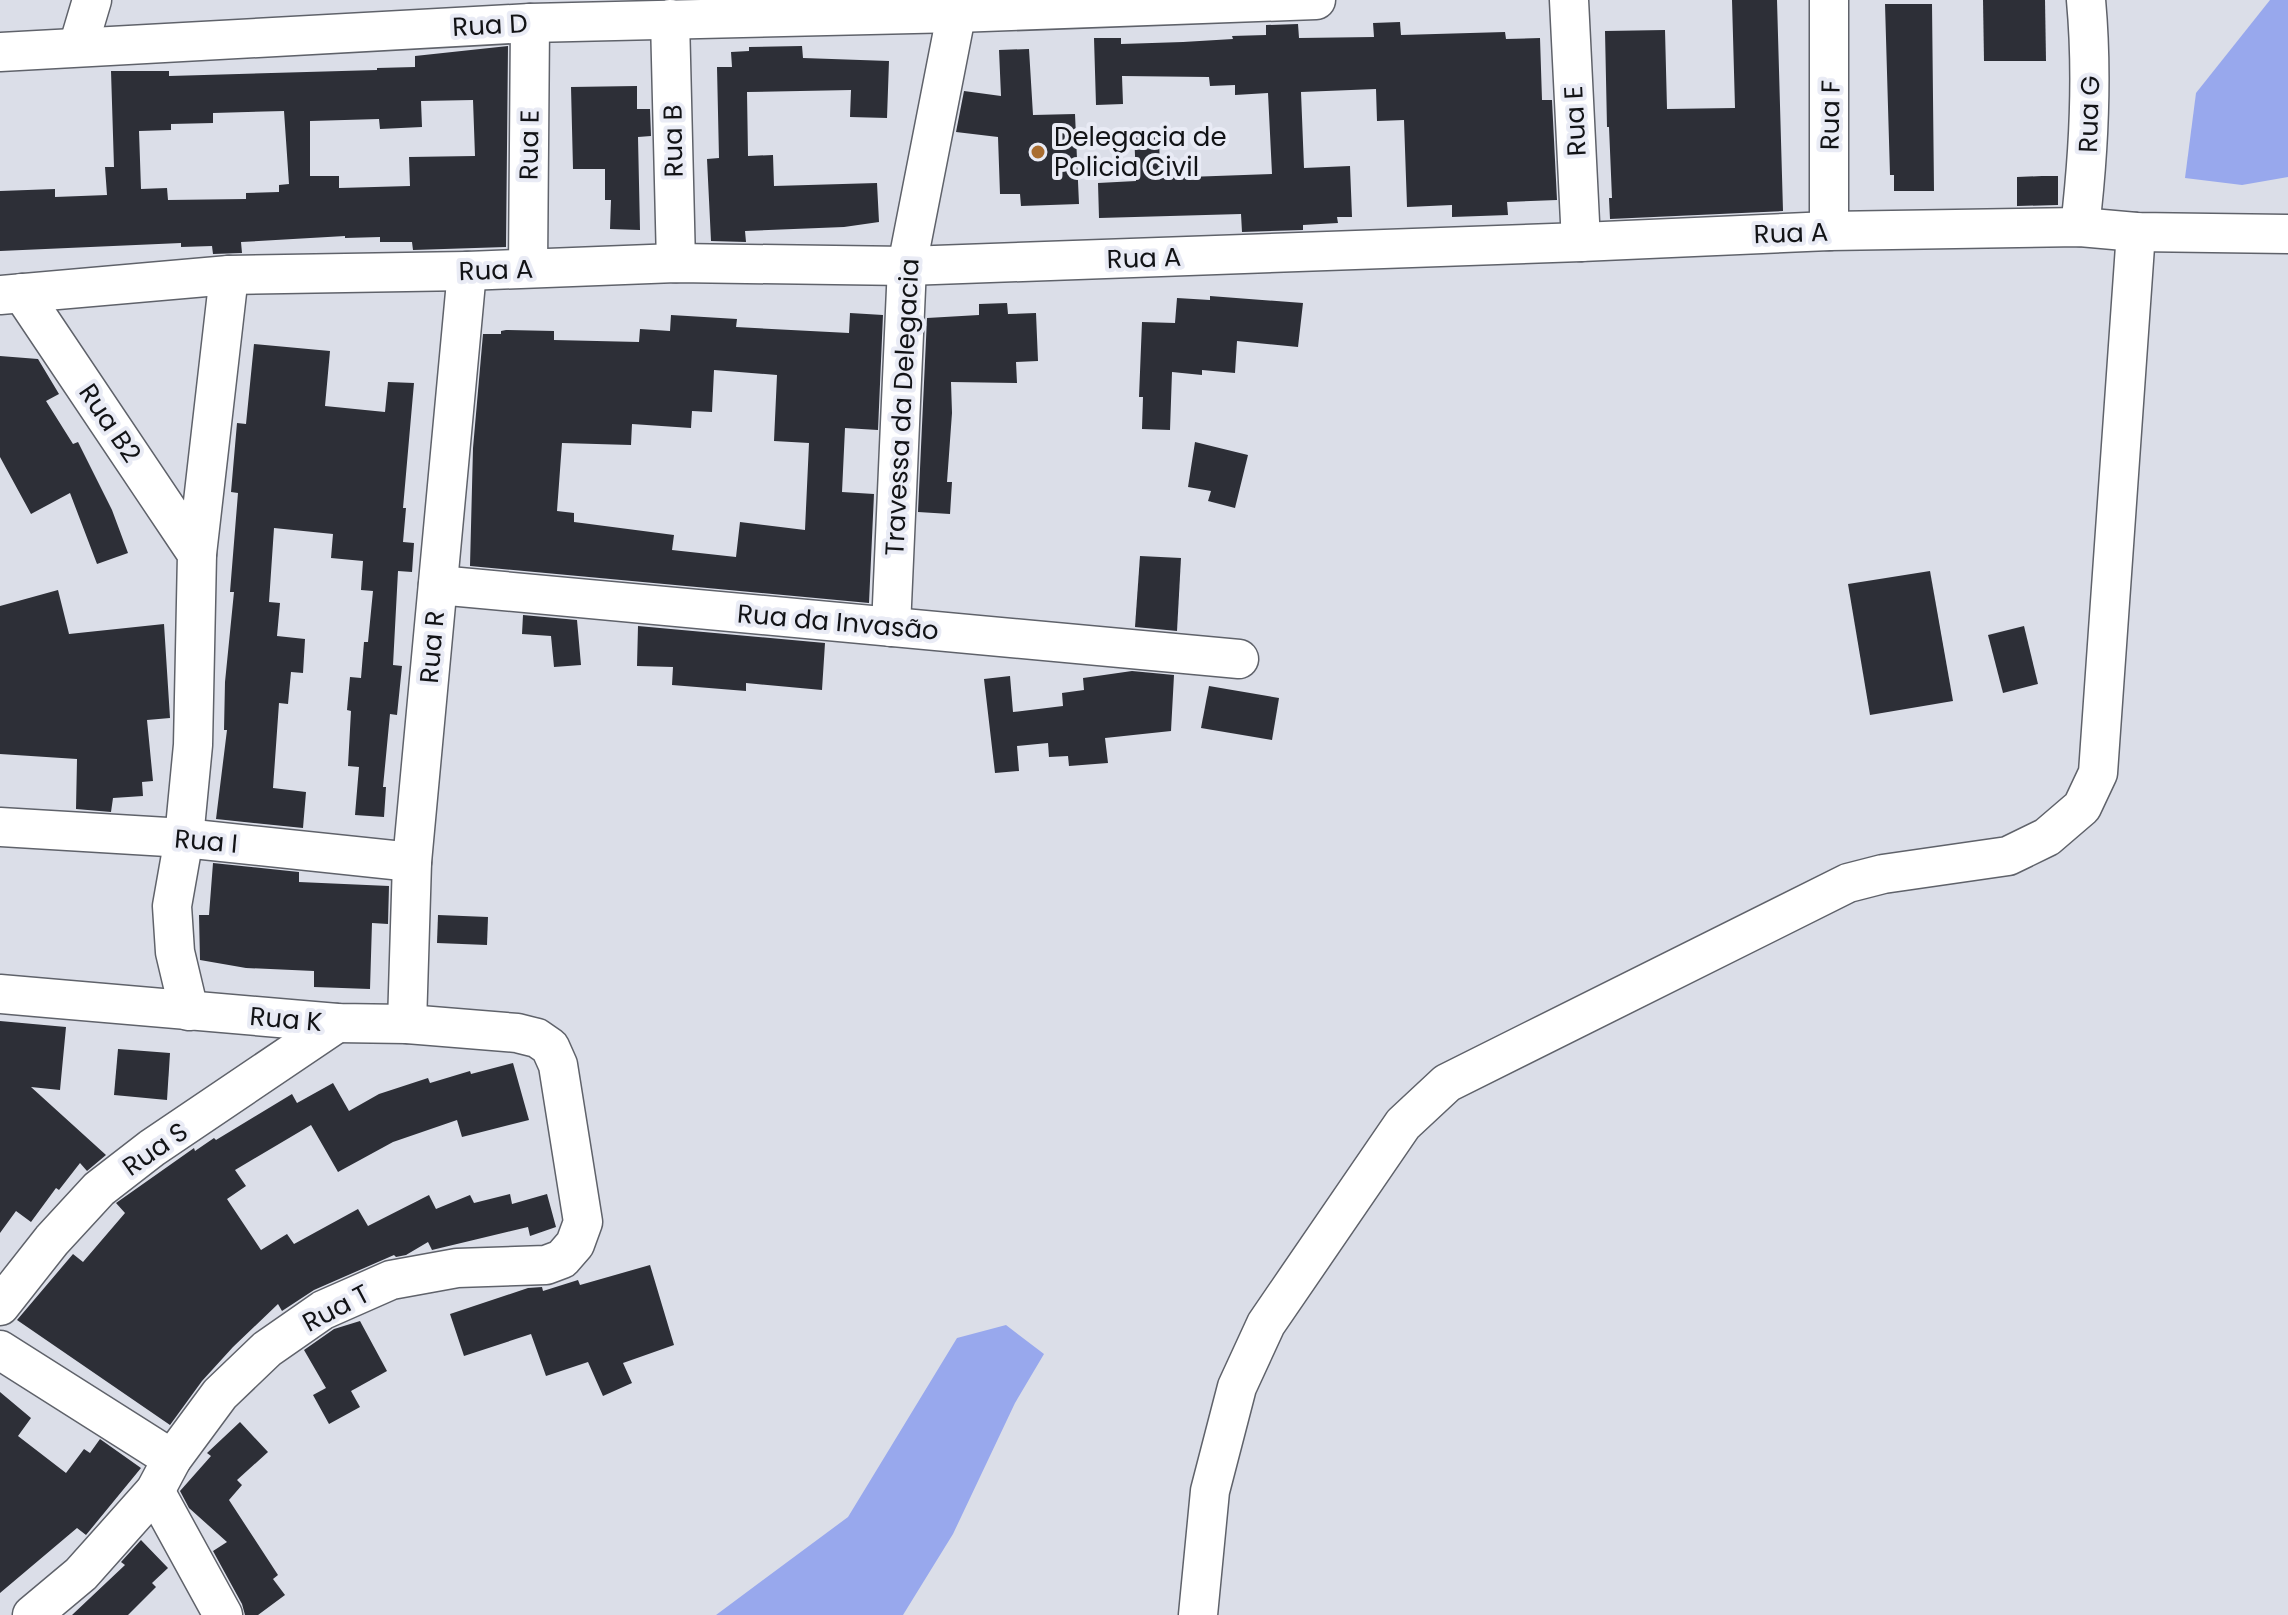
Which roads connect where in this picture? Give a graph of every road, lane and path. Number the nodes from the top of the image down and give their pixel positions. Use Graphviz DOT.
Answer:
graph roads {
  1 [pos="92,0"];
  2 [pos="1316,0"];
  3 [pos="1569,0"];
  4 [pos="1829,0"];
  5 [pos="2086,0"];
  6 [pos="958,7"];
  7 [pos="670,19"];
  8 [pos="530,23"];
  9 [pos="78,47"];
  10 [pos="0,52"];
  11 [pos="2080,227"];
  12 [pos="1829,231"];
  13 [pos="2136,232"];
  14 [pos="2288,234"];
  15 [pos="1581,242"];
  16 [pos="676,263"];
  17 [pos="907,266"];
  18 [pos="528,268"];
  19 [pos="467,271"];
  20 [pos="229,275"];
  21 [pos="11,294"];
  22 [pos="197,554"];
  23 [pos="438,585"];
  24 [pos="891,627"];
  25 [pos="1239,659"];
  26 [pos="0,827"];
  27 [pos="184,838"];
  28 [pos="412,862"];
  29 [pos="0,994"];
  30 [pos="189,1011"];
  31 [pos="337,1023"];
  32 [pos="407,1024"];
  33 [pos="558,1065"];
  34 [pos="0,1306"];
  35 [pos="0,1350"];
  36 [pos="163,1475"];
  37 [pos="32,1615"];
  38 [pos="223,1615"];
  39 [pos="1198,1615"];
  1 -- 9 [label="street"];
  2 -- 6 [label="street, Rua D"];
  3 -- 15 [label="street, Rua E"];
  4 -- 12 [label="street, Rua F"];
  5 -- 11 [label="street, Rua G"];
  6 -- 7 [label="street, Rua D"];
  6 -- 17 [label="street, Travessa da Delegacia"];
  7 -- 8 [label="street, Rua D"];
  7 -- 16 [label="street, Rua B"];
  8 -- 9 [label="street, Rua D"];
  8 -- 18 [label="street, Rua E"];
  9 -- 10 [label="street, Rua D"];
  11 -- 12 [label="street, Rua A"];
  11 -- 13 [label="street, Rua A"];
  12 -- 15 [label="street, Rua A"];
  13 -- 14 [label="street, Rua A"];
  13 -- 39 [label="street"];
  15 -- 17 [label="street, Rua A"];
  16 -- 17 [label="street, Rua A"];
  16 -- 18 [label="street, Rua A"];
  17 -- 24 [label="street, Travessa da Delegacia"];
  18 -- 19 [label="street, Rua A"];
  19 -- 20 [label="street, Rua A"];
  19 -- 23 [label="street, Rua R"];
  20 -- 21 [label="street, Rua A"];
  20 -- 22 [label="street"];
  21 -- 22 [label="street, Rua B2"];
  22 -- 27 [label="street"];
  23 -- 24 [label="street, Rua da Invasão"];
  23 -- 28 [label="street, Rua R"];
  24 -- 25 [label="street, Rua da Invasão"];
  26 -- 27 [label="street, Rua I"];
  27 -- 28 [label="street, Rua I"];
  27 -- 30 [label="street"];
  28 -- 32 [label="street, Rua R"];
  29 -- 30 [label="street, Rua K"];
  30 -- 31 [label="street, Rua K"];
  31 -- 32 [label="street, Rua K"];
  31 -- 34 [label="street, Rua S"];
  32 -- 33 [label="street, Rua K"];
  33 -- 36 [label="street, Rua T"];
  35 -- 36 [label="street"];
  36 -- 37 [label="street, Rua T"];
  36 -- 38 [label="street"];
}
